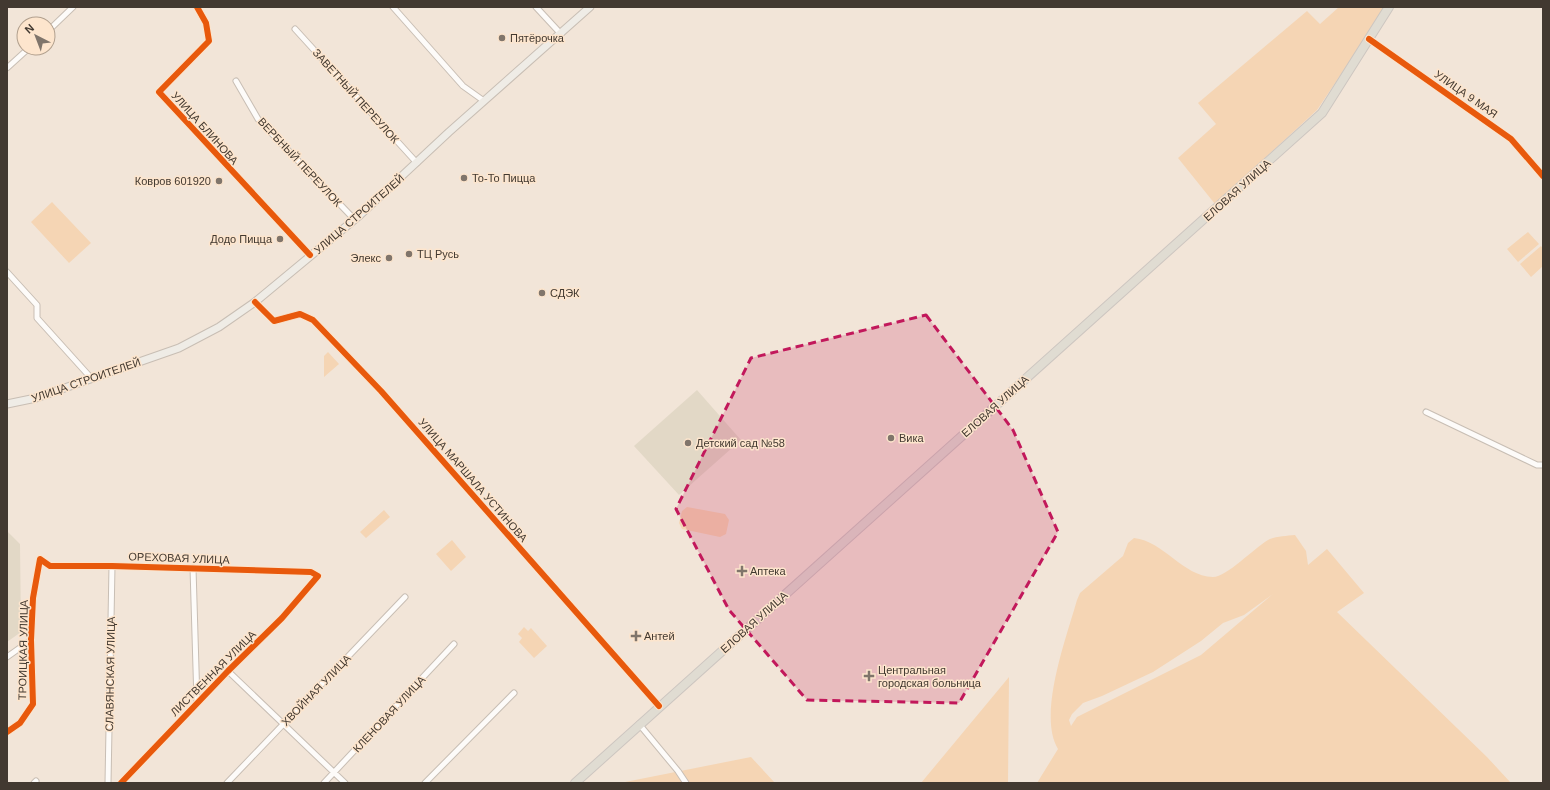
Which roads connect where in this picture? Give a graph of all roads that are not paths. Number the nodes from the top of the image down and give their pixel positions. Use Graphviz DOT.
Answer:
graph roads {
  1 [pos="74,7"];
  2 [pos="197,7"];
  3 [pos="393,7"];
  4 [pos="536,7"];
  5 [pos="590,7"];
  6 [pos="1388,7"];
  7 [pos="56,23"];
  8 [pos="295,29"];
  9 [pos="561,34"];
  10 [pos="1369,39"];
  11 [pos="20,56"];
  12 [pos="7,68"];
  13 [pos="236,81"];
  14 [pos="484,101"];
  15 [pos="417,163"];
  16 [pos="1543,176"];
  17 [pos="355,220"];
  18 [pos="310,255"];
  19 [pos="7,272"];
  20 [pos="255,302"];
  21 [pos="92,379"];
  22 [pos="7,404"];
  23 [pos="1426,412"];
  24 [pos="1543,465"];
  25 [pos="40,559"];
  26 [pos="112,566"];
  27 [pos="193,568"];
  28 [pos="318,576"];
  29 [pos="405,597"];
  30 [pos="31,640"];
  31 [pos="454,644"];
  32 [pos="7,657"];
  33 [pos="228,671"];
  34 [pos="514,693"];
  35 [pos="197,702"];
  36 [pos="659,706"];
  37 [pos="639,724"];
  38 [pos="283,725"];
  39 [pos="7,732"];
  40 [pos="334,773"];
  41 [pos="108,783"];
  42 [pos="120,783"];
  43 [pos="228,783"];
  44 [pos="324,783"];
  45 [pos="345,783"];
  46 [pos="425,783"];
  47 [pos="576,783"];
  48 [pos="686,783"];
  1 -- 7 [label="street"];
  2 -- 18 [label="street, УЛИЦА БЛИНОВА"];
  3 -- 14 [label="street"];
  4 -- 9 [label="street"];
  5 -- 9 [label="main road, УЛИЦА СТРОИТЕЛЕЙ"];
  6 -- 10 [label="main road, ЕЛОВАЯ УЛИЦА"];
  8 -- 15 [label="street, ЗАВЕТНЫЙ ПЕРЕУЛОК"];
  9 -- 14 [label="main road, УЛИЦА СТРОИТЕЛЕЙ"];
  10 -- 16 [label="street, УЛИЦА 9 МАЯ"];
  10 -- 36 [label="main road, ЕЛОВАЯ УЛИЦА"];
  11 -- 12 [label="street"];
  13 -- 17 [label="street, ВЕРБНЫЙ ПЕРЕУЛОК"];
  14 -- 15 [label="main road, УЛИЦА СТРОИТЕЛЕЙ"];
  15 -- 17 [label="main road, УЛИЦА СТРОИТЕЛЕЙ"];
  17 -- 18 [label="main road, УЛИЦА СТРОИТЕЛЕЙ"];
  18 -- 20 [label="main road, УЛИЦА СТРОИТЕЛЕЙ"];
  19 -- 21 [label="street"];
  20 -- 21 [label="main road, УЛИЦА СТРОИТЕЛЕЙ"];
  20 -- 36 [label="street, УЛИЦА МАРШАЛА УСТИНОВА"];
  21 -- 22 [label="main road, УЛИЦА СТРОИТЕЛЕЙ"];
  23 -- 24 [label="street"];
  25 -- 26 [label="street, ОРЕХОВАЯ УЛИЦА"];
  25 -- 30 [label="street, ТРОИЦКАЯ УЛИЦА"];
  26 -- 27 [label="street, ОРЕХОВАЯ УЛИЦА"];
  26 -- 41 [label="street, СЛАВЯНСКАЯ УЛИЦА"];
  27 -- 28 [label="street, ОРЕХОВАЯ УЛИЦА"];
  27 -- 35 [label="street"];
  28 -- 33 [label="street, ЛИСТВЕННАЯ УЛИЦА"];
  29 -- 38 [label="street, ХВОЙНАЯ УЛИЦА"];
  30 -- 32 [label="street"];
  30 -- 39 [label="street, ТРОИЦКАЯ УЛИЦА"];
  31 -- 40 [label="street, КЛЕНОВАЯ УЛИЦА"];
  33 -- 35 [label="street, ЛИСТВЕННАЯ УЛИЦА"];
  33 -- 38 [label="street"];
  34 -- 46 [label="street"];
  35 -- 42 [label="street, ЛИСТВЕННАЯ УЛИЦА"];
  36 -- 37 [label="main road, ЕЛОВАЯ УЛИЦА"];
  37 -- 47 [label="main road, ЕЛОВАЯ УЛИЦА"];
  37 -- 48 [label="street"];
  38 -- 40 [label="street"];
  38 -- 43 [label="street, ХВОЙНАЯ УЛИЦА"];
  40 -- 44 [label="street, КЛЕНОВАЯ УЛИЦА"];
  40 -- 45 [label="street"];
}
